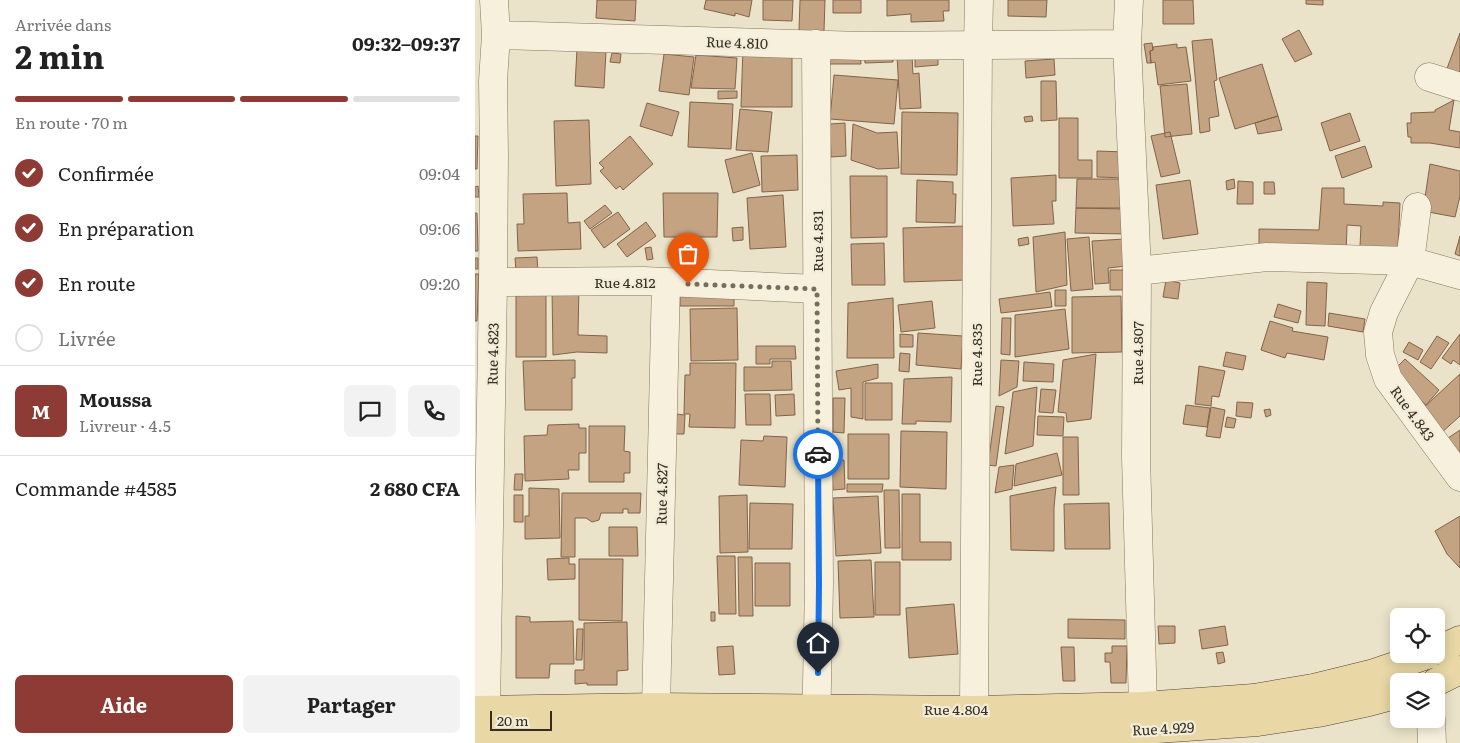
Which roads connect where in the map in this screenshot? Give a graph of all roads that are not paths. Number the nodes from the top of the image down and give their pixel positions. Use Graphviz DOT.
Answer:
graph roads {
  1 [pos="495,0"];
  2 [pos="979,0"];
  3 [pos="1129,0"];
  4 [pos="496,35"];
  5 [pos="816,44"];
  6 [pos="978,44"];
  7 [pos="1127,44"];
  8 [pos="1429,77"];
  9 [pos="1460,87"];
  10 [pos="1417,207"];
  11 [pos="1411,261"];
  12 [pos="1137,271"];
  13 [pos="1460,275"];
  14 [pos="493,282"];
  15 [pos="666,282"];
  16 [pos="817,289"];
  17 [pos="483,416"];
  18 [pos="1460,477"];
  19 [pos="1460,640"];
  20 [pos="1445,647"];
  21 [pos="1403,663"];
  22 [pos="1460,670"];
  23 [pos="1445,678"];
  24 [pos="1390,696"];
  25 [pos="657,707"];
  26 [pos="482,726"];
  27 [pos="1143,726"];
  28 [pos="816,728"];
  29 [pos="974,728"];
  30 [pos="1431,728"];
  31 [pos="650,739"];
  32 [pos="1431,743"];
  1 -- 4 [label="street, Rue 4.823"];
  2 -- 6 [label="street, Rue 4.835"];
  3 -- 7 [label="street, Rue 4.807"];
  4 -- 5 [label="street, Rue 4.810"];
  4 -- 14 [label="street, Rue 4.823"];
  5 -- 6 [label="street, Rue 4.810"];
  5 -- 16 [label="street, Rue 4.831"];
  6 -- 7 [label="street, Rue 4.810"];
  6 -- 29 [label="street, Rue 4.835"];
  7 -- 12 [label="street, Rue 4.807"];
  8 -- 9 [label="street"];
  10 -- 11 [label="street, Rue 4.843"];
  11 -- 12 [label="street"];
  11 -- 13 [label="street"];
  11 -- 18 [label="street, Rue 4.843"];
  12 -- 27 [label="street, Rue 4.807"];
  14 -- 15 [label="street, Rue 4.812"];
  14 -- 17 [label="street, Rue 4.823"];
  15 -- 16 [label="street, Rue 4.812"];
  15 -- 25 [label="street, Rue 4.827"];
  16 -- 28 [label="street, Rue 4.831"];
  17 -- 26 [label="street, Rue 4.823"];
  19 -- 20 [label="main road"];
  21 -- 27 [label="main road, Rue 4.804"];
  22 -- 23 [label="main road"];
  24 -- 27 [label="main road, Rue 4.929"];
  25 -- 26 [label="main road, Rue 4.804"];
  25 -- 28 [label="main road, Rue 4.804"];
  26 -- 31 [label="main road"];
  27 -- 29 [label="main road, Rue 4.804"];
  28 -- 29 [label="main road, Rue 4.804"];
  28 -- 31 [label="main road"];
  30 -- 32 [label="street"];
}
